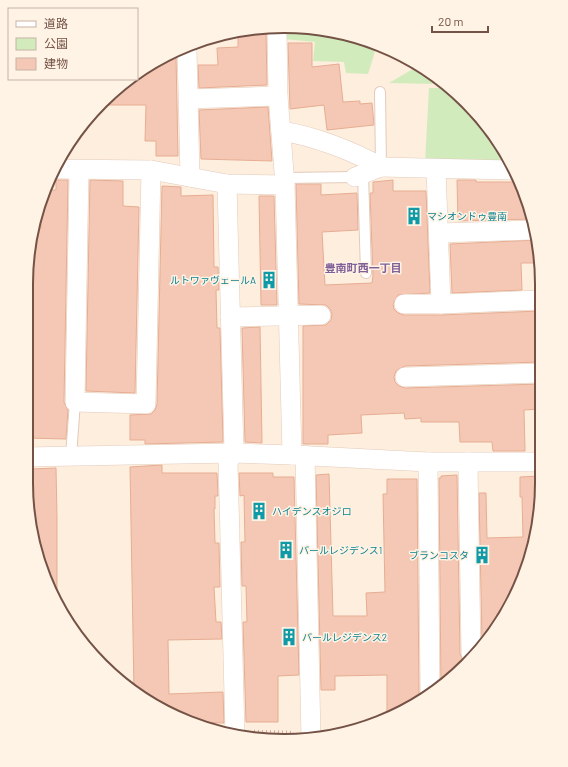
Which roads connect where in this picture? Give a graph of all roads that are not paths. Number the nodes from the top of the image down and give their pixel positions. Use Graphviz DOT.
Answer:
graph roads {
  1 [pos="277,33"];
  2 [pos="187,52"];
  3 [pos="380,92"];
  4 [pos="278,96"];
  5 [pos="189,99"];
  6 [pos="281,131"];
  7 [pos="381,167"];
  8 [pos="61,169"];
  9 [pos="436,169"];
  10 [pos="79,170"];
  11 [pos="151,170"];
  12 [pos="507,170"];
  13 [pos="359,176"];
  14 [pos="190,177"];
  15 [pos="285,181"];
  16 [pos="227,184"];
  17 [pos="529,230"];
  18 [pos="439,232"];
  19 [pos="366,273"];
  20 [pos="535,300"];
  21 [pos="404,304"];
  22 [pos="441,304"];
  23 [pos="288,315"];
  24 [pos="321,315"];
  25 [pos="230,317"];
  26 [pos="535,373"];
  27 [pos="405,377"];
  28 [pos="74,402"];
  29 [pos="234,454"];
  30 [pos="298,455"];
  31 [pos="71,456"];
  32 [pos="33,457"];
  33 [pos="428,462"];
  34 [pos="468,462"];
  35 [pos="535,462"];
  36 [pos="471,650"];
  37 [pos="430,687"];
  38 [pos="235,729"];
  39 [pos="311,732"];
  1 -- 4 [label="street"];
  2 -- 5 [label="street"];
  3 -- 7 [label="lane"];
  4 -- 5 [label="street"];
  4 -- 6 [label="street"];
  5 -- 14 [label="street"];
  6 -- 7 [label="street"];
  6 -- 15 [label="street"];
  7 -- 9 [label="street"];
  7 -- 13 [label="street"];
  8 -- 10 [label="street"];
  9 -- 12 [label="street"];
  9 -- 18 [label="street"];
  10 -- 11 [label="street"];
  10 -- 28 [label="street"];
  11 -- 14 [label="street"];
  11 -- 28 [label="street"];
  13 -- 15 [label="lane"];
  13 -- 19 [label="lane"];
  14 -- 16 [label="street"];
  15 -- 16 [label="street"];
  15 -- 23 [label="street"];
  16 -- 25 [label="street"];
  17 -- 18 [label="street"];
  18 -- 22 [label="street"];
  20 -- 22 [label="street"];
  21 -- 22 [label="street"];
  23 -- 24 [label="street"];
  23 -- 25 [label="street"];
  23 -- 30 [label="street"];
  25 -- 29 [label="street"];
  26 -- 27 [label="street"];
  28 -- 31 [label="lane"];
  29 -- 30 [label="street"];
  29 -- 31 [label="street"];
  29 -- 38 [label="street"];
  30 -- 33 [label="street"];
  30 -- 39 [label="street"];
  31 -- 32 [label="street"];
  33 -- 34 [label="street"];
  33 -- 37 [label="street"];
  34 -- 35 [label="street"];
  34 -- 36 [label="street"];
}
